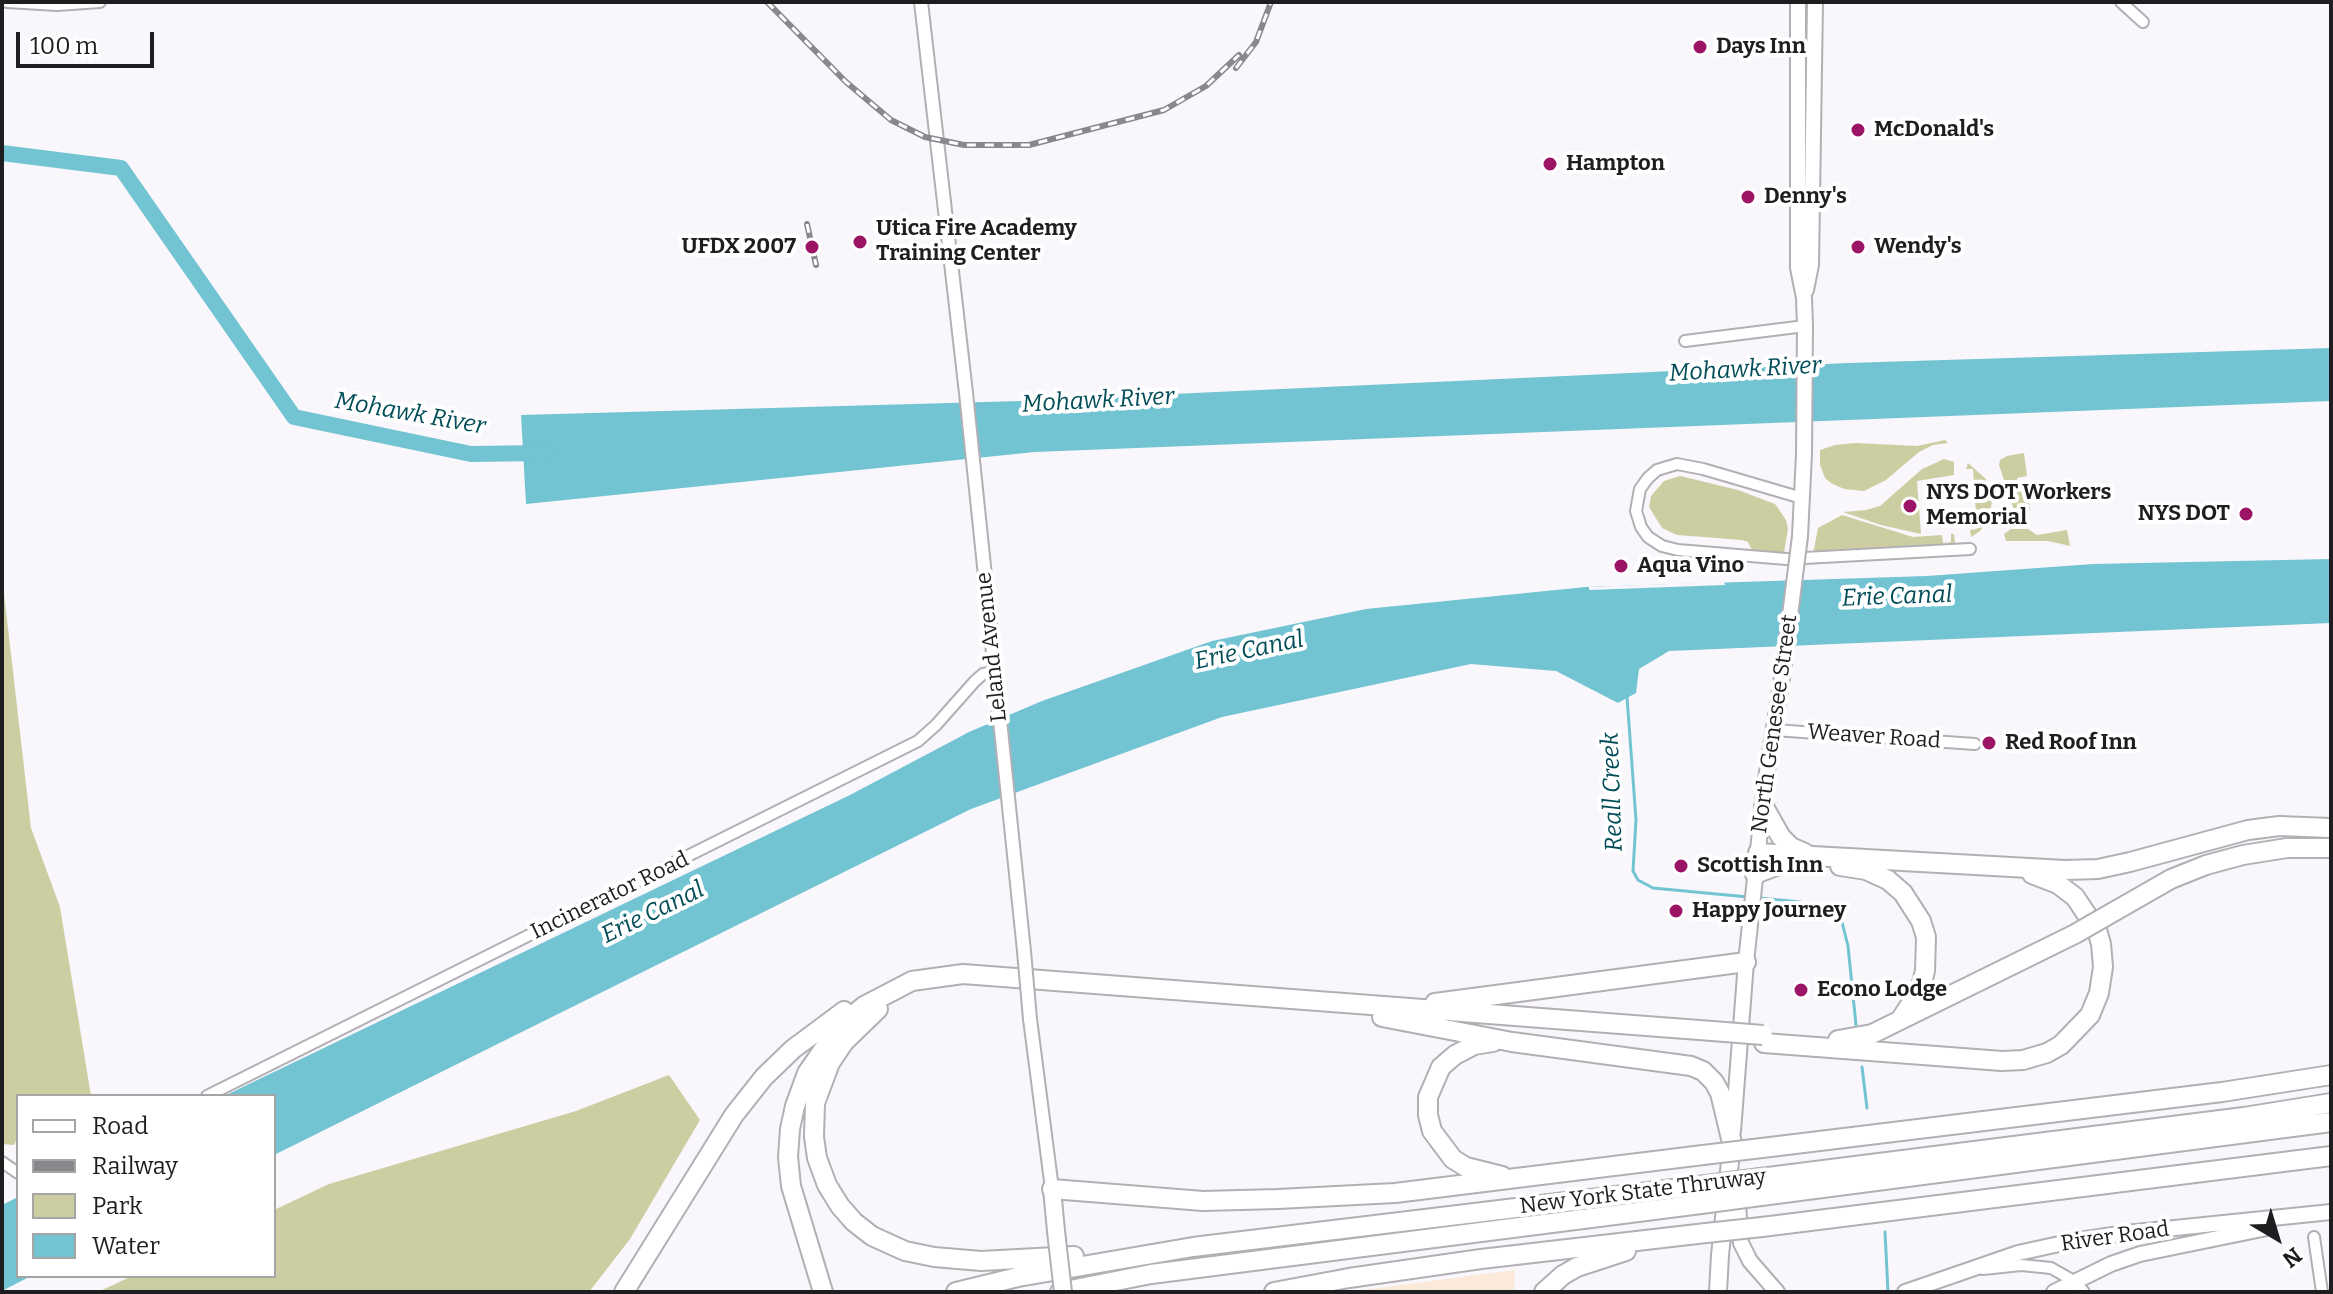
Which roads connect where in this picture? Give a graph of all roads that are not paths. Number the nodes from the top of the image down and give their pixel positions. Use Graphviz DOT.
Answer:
graph roads {
  1 [pos="7,2"];
  2 [pos="100,2"];
  3 [pos="921,2"];
  4 [pos="1798,2"];
  5 [pos="1815,2"];
  6 [pos="2121,2"];
  7 [pos="2143,22"];
  8 [pos="1804,298"];
  9 [pos="1805,326"];
  10 [pos="1685,341"];
  11 [pos="1802,498"];
  12 [pos="1970,549"];
  13 [pos="995,672"];
  14 [pos="1774,730"];
  15 [pos="1975,744"];
  16 [pos="1764,807"];
  17 [pos="2331,828"];
  18 [pos="2331,848"];
  19 [pos="1758,853"];
  20 [pos="1808,854"];
  21 [pos="2006,866"];
  22 [pos="1755,880"];
  23 [pos="1746,962"];
  24 [pos="891,991"];
  25 [pos="1384,1007"];
  26 [pos="878,1009"];
  27 [pos="1360,1012"];
  28 [pos="1899,1021"];
  29 [pos="1713,1035"];
  30 [pos="1764,1039"];
  31 [pos="1512,1042"];
  32 [pos="2331,1075"];
  33 [pos="211,1094"];
  34 [pos="2331,1103"];
  35 [pos="2331,1122"];
  36 [pos="1732,1136"];
  37 [pos="2331,1156"];
  38 [pos="1521,1178"];
  39 [pos="1760,1187"];
  40 [pos="1052,1189"];
  41 [pos="1699,1195"];
  42 [pos="2325,1214"];
  43 [pos="1681,1236"];
  44 [pos="2314,1237"];
  45 [pos="1193,1247"];
  46 [pos="1956,1273"];
  47 [pos="2079,1286"];
  48 [pos="624,1292"];
  49 [pos="823,1292"];
  50 [pos="830,1292"];
  51 [pos="956,1292"];
  52 [pos="1062,1292"];
  53 [pos="1274,1292"];
  54 [pos="1544,1292"];
  55 [pos="1718,1292"];
  56 [pos="1777,1292"];
  57 [pos="1905,1292"];
  58 [pos="2054,1292"];
  59 [pos="2322,1292"];
  1 -- 2 [label="street"];
  3 -- 13 [label="street, Leland Avenue"];
  4 -- 8 [label="main road, North Genesee Street"];
  5 -- 8 [label="main road, North Genesee Street"];
  6 -- 7 [label="street"];
  8 -- 9 [label="main road, North Genesee Street"];
  9 -- 10 [label="street"];
  9 -- 11 [label="main road, North Genesee Street"];
  11 -- 12 [label="street"];
  11 -- 14 [label="main road, North Genesee Street, bridge"];
  13 -- 33 [label="street, Incinerator Road"];
  13 -- 40 [label="street, Leland Avenue, bridge"];
  14 -- 15 [label="street, Weaver Road"];
  14 -- 16 [label="main road, North Genesee Street"];
  16 -- 19 [label="main road, North Genesee Street"];
  16 -- 20 [label="highway"];
  17 -- 21 [label="highway"];
  18 -- 28 [label="highway, bridge"];
  19 -- 20 [label="highway"];
  19 -- 22 [label="main road, North Genesee Street"];
  20 -- 21 [label="highway"];
  21 -- 30 [label="highway"];
  22 -- 23 [label="main road, North Genesee Street"];
  22 -- 28 [label="highway"];
  23 -- 25 [label="highway"];
  23 -- 36 [label="main road, North Genesee Street"];
  24 -- 25 [label="highway"];
  24 -- 48 [label="highway"];
  24 -- 49 [label="highway"];
  25 -- 29 [label="highway"];
  26 -- 27 [label="highway"];
  26 -- 45 [label="highway"];
  26 -- 50 [label="highway"];
  27 -- 29 [label="highway"];
  27 -- 31 [label="highway"];
  28 -- 30 [label="highway"];
  29 -- 30 [label="highway, bridge"];
  31 -- 36 [label="highway"];
  31 -- 38 [label="highway"];
  32 -- 38 [label="highway, bridge"];
  34 -- 39 [label="highway, New York State Thruway"];
  35 -- 39 [label="highway, New York State Thruway"];
  36 -- 55 [label="main road, North Genesee Street"];
  36 -- 56 [label="main road"];
  37 -- 43 [label="highway, bridge"];
  38 -- 40 [label="highway"];
  39 -- 41 [label="highway, New York State Thruway, bridge"];
  40 -- 52 [label="main road, Leland Avenue, bridge"];
  41 -- 45 [label="highway, New York State Thruway"];
  41 -- 52 [label="highway, New York State Thruway"];
  42 -- 46 [label="main road, River Road"];
  42 -- 47 [label="main road"];
  43 -- 53 [label="highway"];
  43 -- 54 [label="highway"];
  44 -- 59 [label="street"];
  45 -- 51 [label="highway, New York State Thruway"];
  46 -- 47 [label="street"];
  46 -- 57 [label="main road, River Road"];
  47 -- 58 [label="main road"];
}
